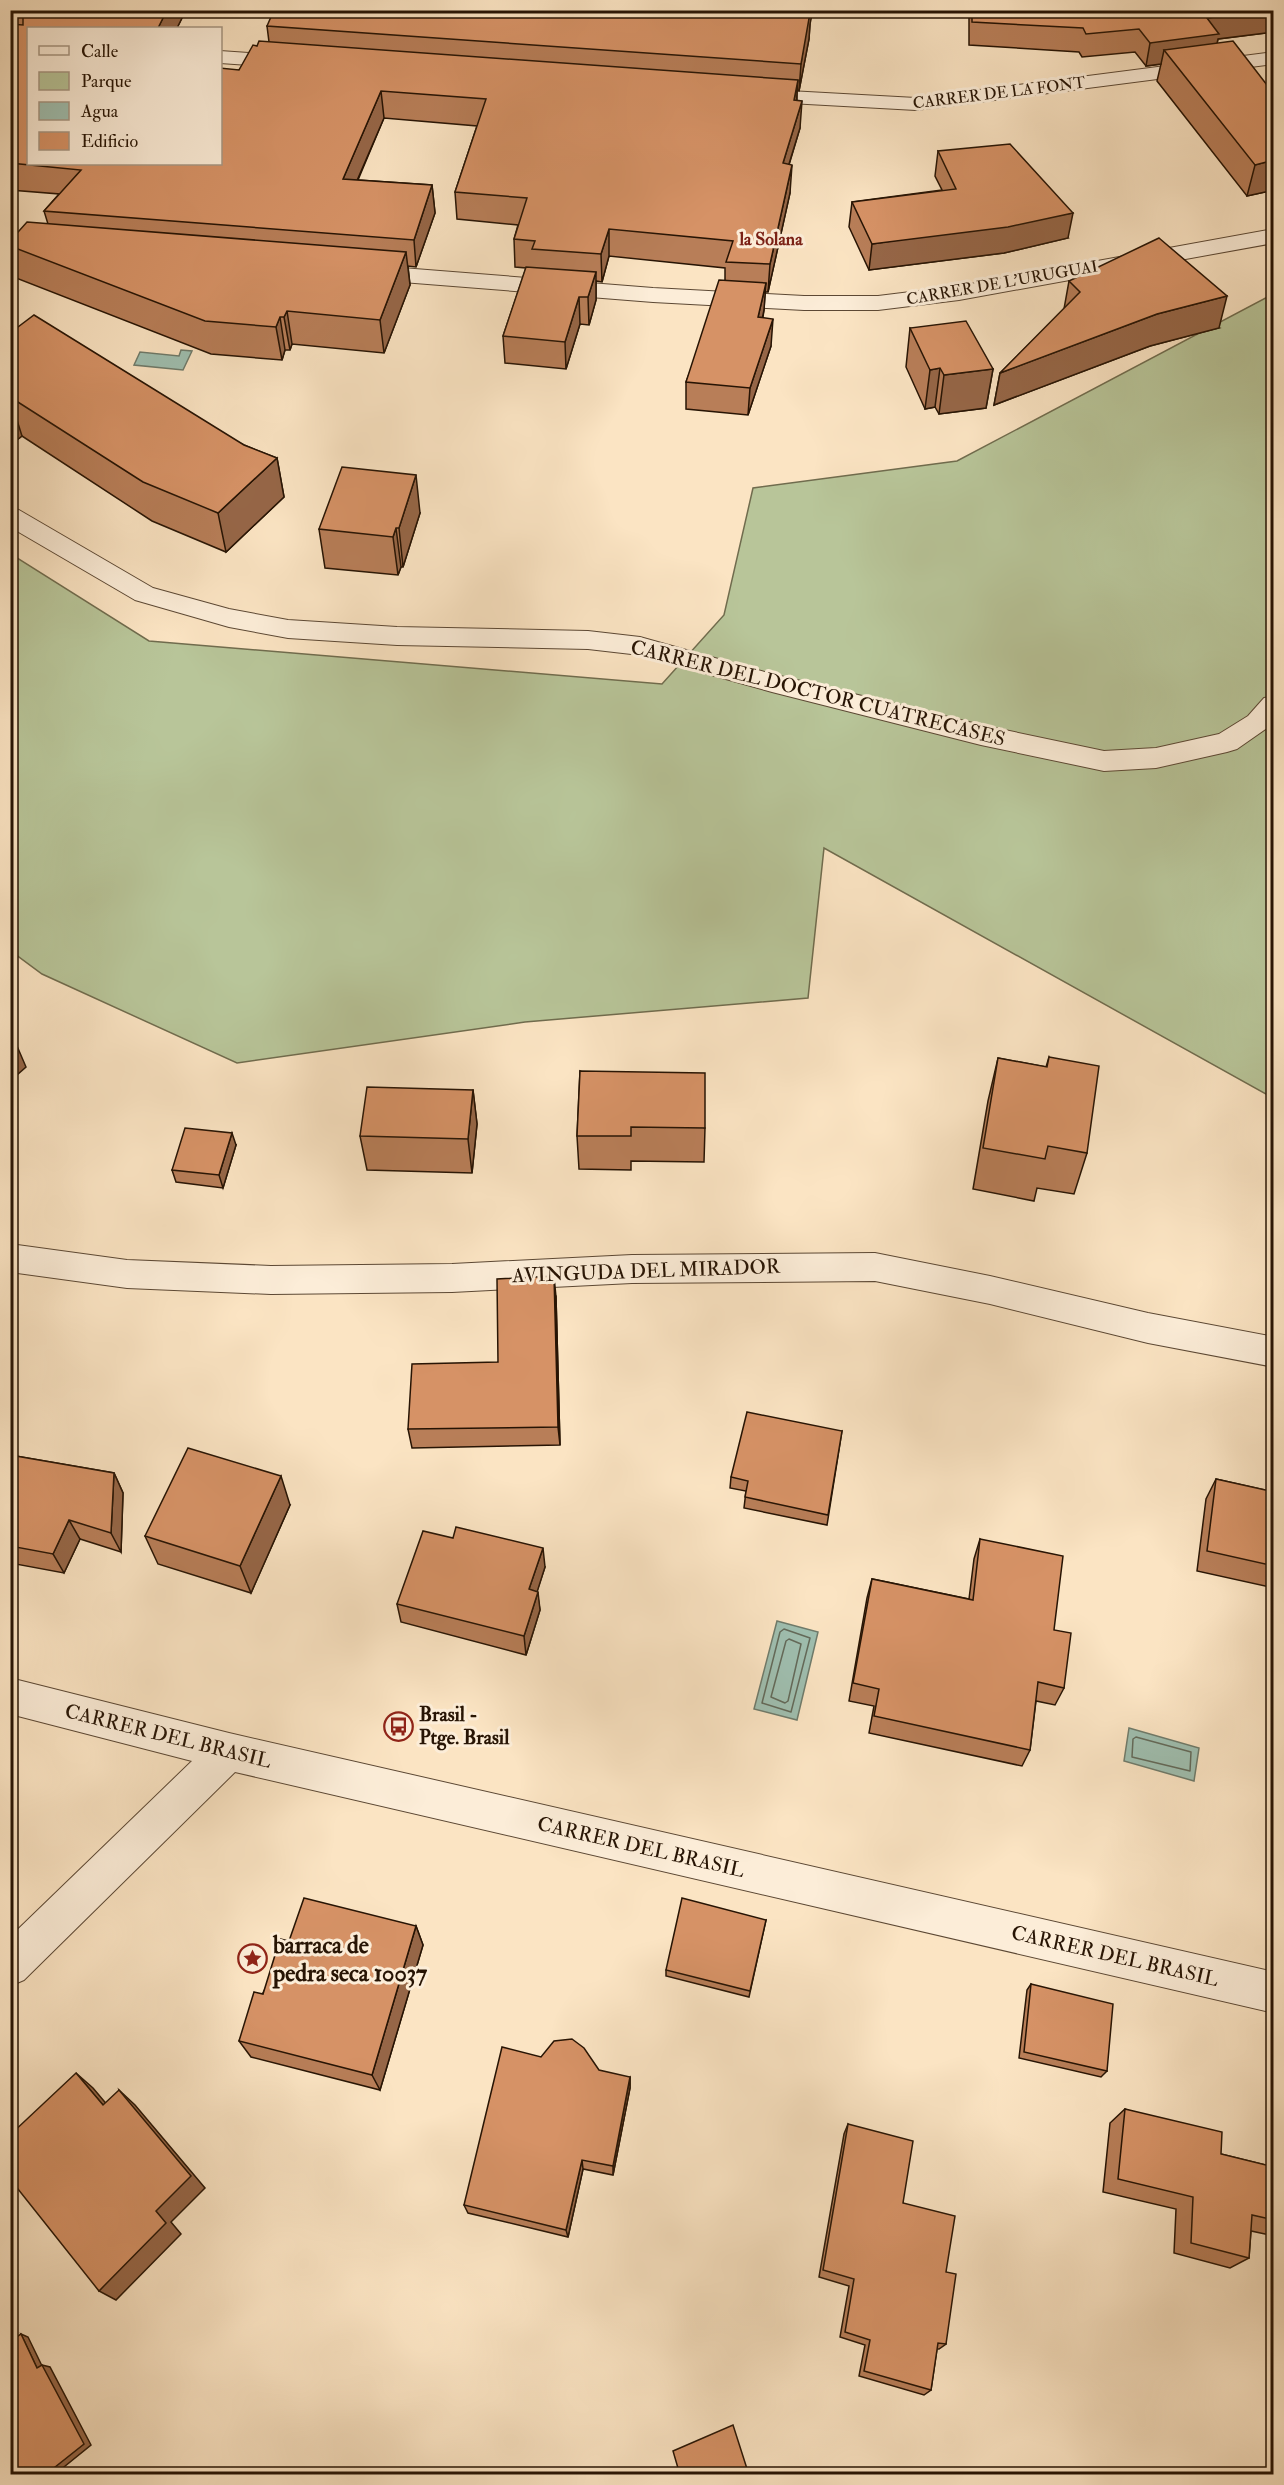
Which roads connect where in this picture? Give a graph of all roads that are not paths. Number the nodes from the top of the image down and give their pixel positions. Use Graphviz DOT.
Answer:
graph roads {
  1 [pos="222,57"];
  2 [pos="1274,58"];
  3 [pos="314,64"];
  4 [pos="728,93"];
  5 [pos="1274,236"];
  6 [pos="344,270"];
  7 [pos="10,516"];
  8 [pos="1274,705"];
  9 [pos="10,1258"];
  10 [pos="1274,1352"];
  11 [pos="10,1696"];
  12 [pos="229,1752"];
  13 [pos="10,1966"];
  14 [pos="1274,1993"];
  1 -- 3 [label="street"];
  2 -- 4 [label="street, CARRER DE LA FONT"];
  5 -- 6 [label="street, CARRER DE L'URUGUAI"];
  7 -- 8 [label="street, CARRER DEL DOCTOR CUATRECASES"];
  9 -- 10 [label="street, AVINGUDA DEL MIRADOR"];
  11 -- 12 [label="street, CARRER DEL BRASIL"];
  12 -- 13 [label="street"];
  12 -- 14 [label="street, CARRER DEL BRASIL"];
}
